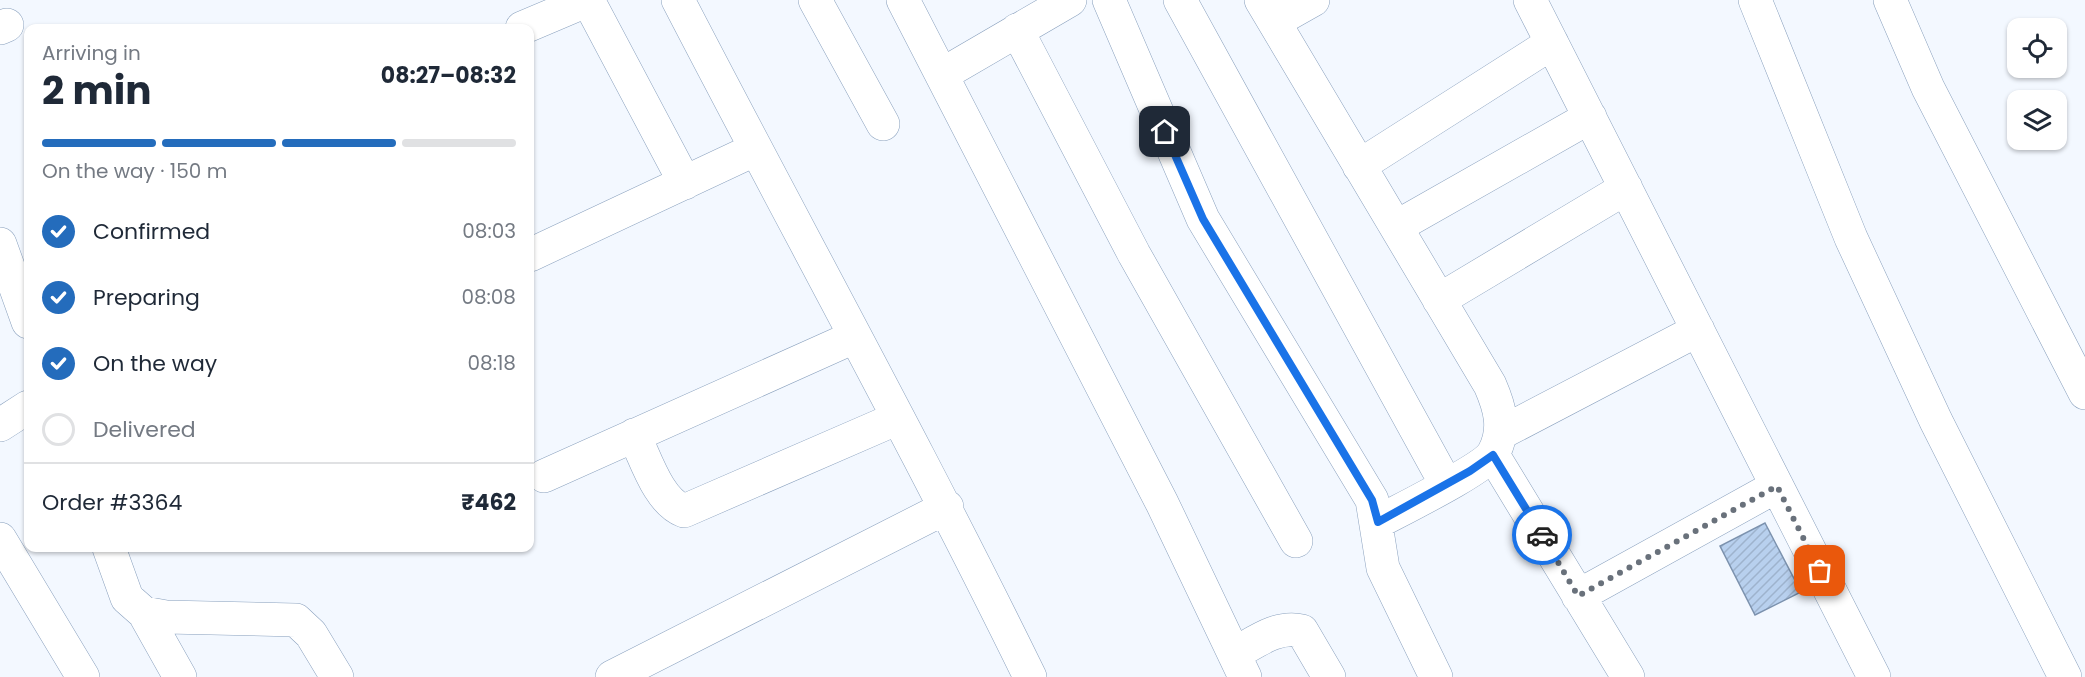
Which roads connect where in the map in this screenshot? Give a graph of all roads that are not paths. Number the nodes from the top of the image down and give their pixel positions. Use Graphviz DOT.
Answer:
graph roads {
  1 [pos="588,0"];
  2 [pos="678,0"];
  3 [pos="815,0"];
  4 [pos="903,0"];
  5 [pos="1070,0"];
  6 [pos="1108,0"];
  7 [pos="1180,0"];
  8 [pos="1313,0"];
  9 [pos="1530,0"];
  10 [pos="1755,0"];
  11 [pos="1890,0"];
  12 [pos="1267,11"];
  13 [pos="531,24"];
  14 [pos="1017,30"];
  15 [pos="1552,44"];
  16 [pos="944,74"];
  17 [pos="1590,117"];
  18 [pos="883,124"];
  19 [pos="756,149"];
  20 [pos="1359,166"];
  21 [pos="685,183"];
  22 [pos="1626,188"];
  23 [pos="1396,227"];
  24 [pos="0,244"];
  25 [pos="534,253"];
  26 [pos="1439,300"];
  27 [pos="24,311"];
  28 [pos="1698,330"];
  29 [pos="854,337"];
  30 [pos="2085,393"];
  31 [pos="24,410"];
  32 [pos="898,418"];
  33 [pos="0,425"];
  34 [pos="634,435"];
  35 [pos="1497,444"];
  36 [pos="544,476"];
  37 [pos="1446,484"];
  38 [pos="1777,486"];
  39 [pos="947,507"];
  40 [pos="1378,522"];
  41 [pos="0,539"];
  42 [pos="1296,541"];
  43 [pos="110,552"];
  44 [pos="1578,596"];
  45 [pos="144,613"];
  46 [pos="1240,665"];
  47 [pos="83,677"];
  48 [pos="180,677"];
  49 [pos="337,677"];
  50 [pos="612,677"];
  51 [pos="1030,677"];
  52 [pos="1329,677"];
  53 [pos="1436,677"];
  54 [pos="1628,677"];
  55 [pos="1874,677"];
  56 [pos="2065,677"];
  1 -- 13 [label="street"];
  1 -- 21 [label="street"];
  2 -- 19 [label="street"];
  3 -- 18 [label="street"];
  4 -- 16 [label="street"];
  5 -- 14 [label="street"];
  6 -- 40 [label="street"];
  7 -- 37 [label="street"];
  8 -- 12 [label="street"];
  9 -- 15 [label="street"];
  10 -- 56 [label="street"];
  11 -- 30 [label="street"];
  12 -- 20 [label="street"];
  14 -- 16 [label="street"];
  14 -- 42 [label="street"];
  15 -- 17 [label="street"];
  15 -- 20 [label="street"];
  16 -- 46 [label="street"];
  17 -- 22 [label="street"];
  17 -- 23 [label="street"];
  19 -- 21 [label="street"];
  19 -- 29 [label="street"];
  20 -- 23 [label="street"];
  21 -- 25 [label="street"];
  22 -- 26 [label="street"];
  22 -- 28 [label="street"];
  23 -- 26 [label="street"];
  24 -- 27 [label="street"];
  26 -- 35 [label="street"];
  28 -- 35 [label="street"];
  28 -- 38 [label="street"];
  29 -- 32 [label="street"];
  29 -- 34 [label="street"];
  31 -- 33 [label="street"];
  32 -- 34 [label="street"];
  32 -- 39 [label="street"];
  34 -- 36 [label="street"];
  35 -- 37 [label="street"];
  35 -- 44 [label="street"];
  37 -- 40 [label="street"];
  38 -- 44 [label="street"];
  38 -- 55 [label="street"];
  39 -- 50 [label="street"];
  39 -- 51 [label="street"];
  40 -- 53 [label="street"];
  41 -- 47 [label="street"];
  43 -- 45 [label="street"];
  44 -- 54 [label="street"];
  45 -- 48 [label="street"];
  45 -- 49 [label="street"];
  46 -- 52 [label="street"];
}
